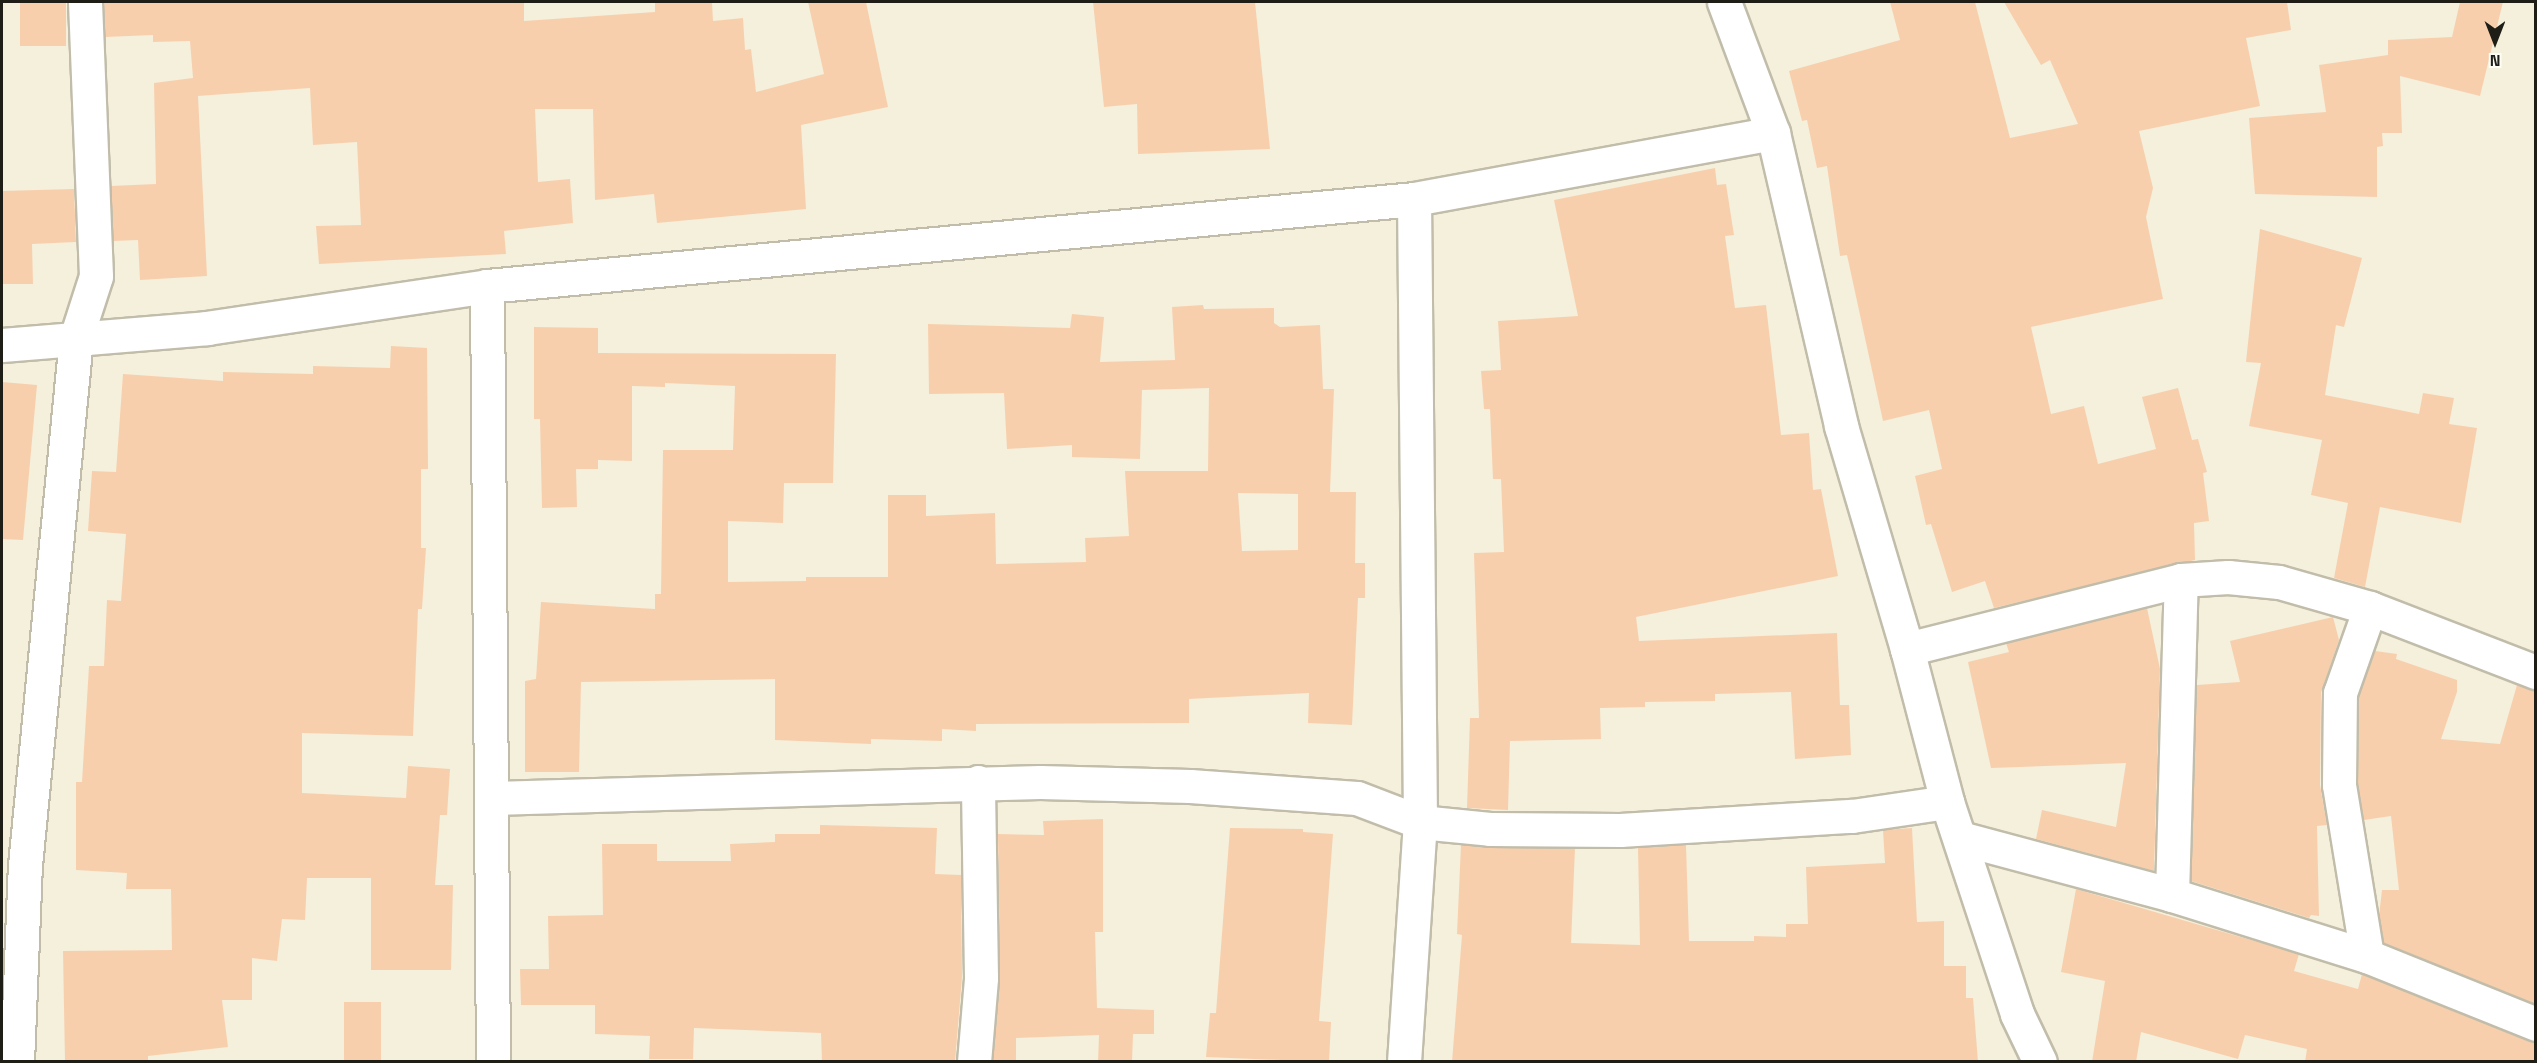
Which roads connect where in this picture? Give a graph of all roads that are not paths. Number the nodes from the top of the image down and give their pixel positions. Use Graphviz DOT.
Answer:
graph roads {
  1 [pos="85,2"];
  2 [pos="1724,2"];
  3 [pos="1773,133"];
  4 [pos="1414,199"];
  5 [pos="487,286"];
  6 [pos="76,338"];
  7 [pos="2,345"];
  8 [pos="2181,580"];
  9 [pos="2370,608"];
  10 [pos="1907,649"];
  11 [pos="2535,672"];
  12 [pos="978,782"];
  13 [pos="494,798"];
  14 [pos="1947,802"];
  15 [pos="1420,822"];
  16 [pos="1960,838"];
  17 [pos="2172,895"];
  18 [pos="2367,956"];
  19 [pos="2535,1024"];
  20 [pos="17,1062"];
  21 [pos="493,1062"];
  22 [pos="974,1062"];
  23 [pos="1404,1062"];
  24 [pos="2040,1062"];
  1 -- 6 [label="street"];
  2 -- 3 [label="street"];
  3 -- 4 [label="street"];
  3 -- 10 [label="street"];
  4 -- 5 [label="street"];
  4 -- 15 [label="street"];
  5 -- 6 [label="street"];
  5 -- 13 [label="street"];
  6 -- 7 [label="street"];
  6 -- 20 [label="street"];
  8 -- 9 [label="street"];
  8 -- 10 [label="street"];
  8 -- 17 [label="street"];
  9 -- 11 [label="street"];
  9 -- 18 [label="street"];
  10 -- 14 [label="street"];
  12 -- 13 [label="street"];
  12 -- 15 [label="street"];
  12 -- 22 [label="street"];
  13 -- 21 [label="street"];
  14 -- 15 [label="street"];
  14 -- 16 [label="street"];
  15 -- 23 [label="street"];
  16 -- 17 [label="street"];
  16 -- 24 [label="street"];
  17 -- 18 [label="street"];
  18 -- 19 [label="street"];
}
